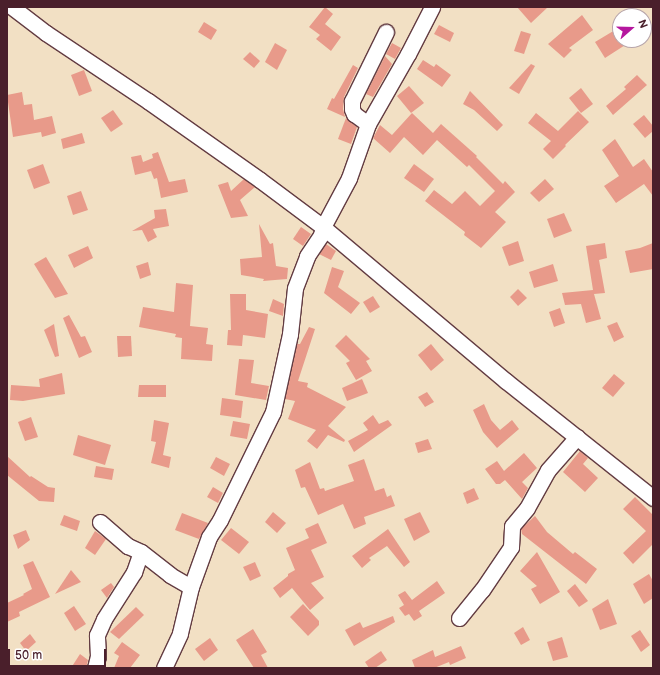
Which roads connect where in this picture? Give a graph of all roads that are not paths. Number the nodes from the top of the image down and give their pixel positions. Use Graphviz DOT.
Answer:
graph roads {
  1 [pos="12,7"];
  2 [pos="432,7"];
  3 [pos="386,32"];
  4 [pos="368,124"];
  5 [pos="323,227"];
  6 [pos="577,437"];
  7 [pos="653,498"];
  8 [pos="100,522"];
  9 [pos="141,552"];
  10 [pos="191,587"];
  11 [pos="459,618"];
  12 [pos="95,668"];
  13 [pos="164,668"];
  1 -- 5 [label="street"];
  2 -- 4 [label="street"];
  3 -- 4 [label="street"];
  4 -- 5 [label="street"];
  5 -- 6 [label="street"];
  5 -- 10 [label="street"];
  6 -- 7 [label="street"];
  6 -- 11 [label="street"];
  8 -- 9 [label="street"];
  9 -- 10 [label="street"];
  9 -- 12 [label="street"];
  10 -- 13 [label="street"];
}
